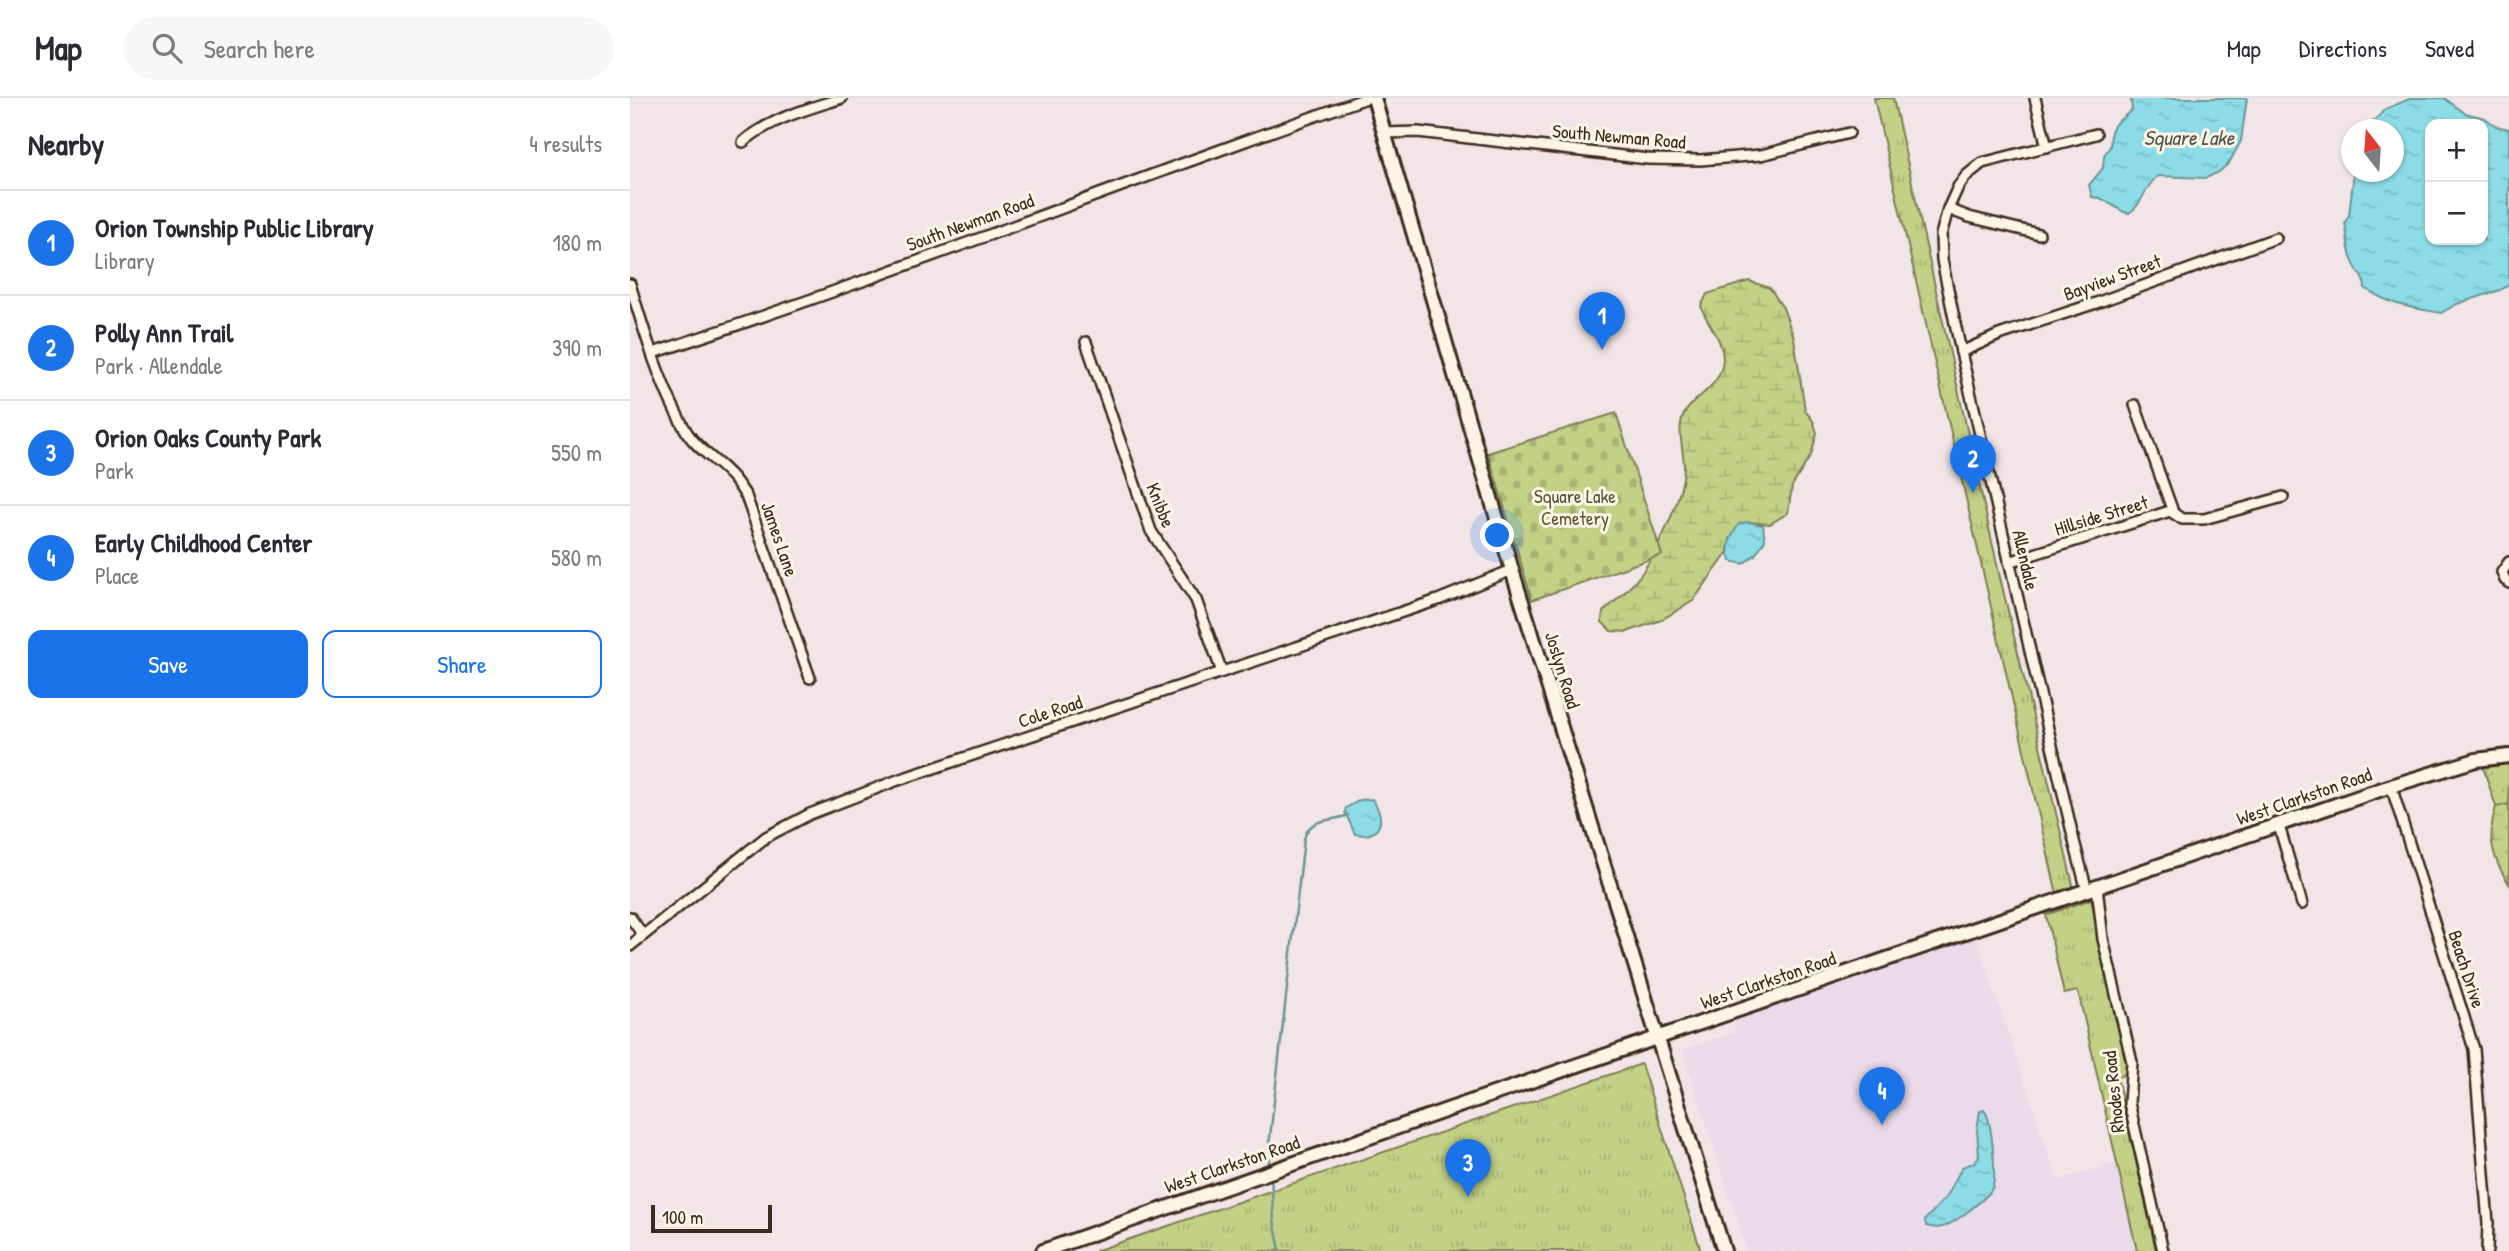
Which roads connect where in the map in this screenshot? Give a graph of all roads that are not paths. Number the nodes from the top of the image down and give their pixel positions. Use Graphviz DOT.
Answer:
graph roads {
  1 [pos="842,98"];
  2 [pos="1367,98"];
  3 [pos="1374,98"];
  4 [pos="2035,98"];
  5 [pos="1384,133"];
  6 [pos="1849,134"];
  7 [pos="2096,134"];
  8 [pos="743,142"];
  9 [pos="2046,147"];
  10 [pos="1948,209"];
  11 [pos="2039,234"];
  12 [pos="2276,238"];
  13 [pos="630,284"];
  14 [pos="1086,342"];
  15 [pos="1961,352"];
  16 [pos="653,353"];
  17 [pos="2135,405"];
  18 [pos="2283,497"];
  19 [pos="2173,512"];
  20 [pos="2009,562"];
  21 [pos="2509,562"];
  22 [pos="1512,570"];
  23 [pos="2509,583"];
  24 [pos="1222,672"];
  25 [pos="810,678"];
  26 [pos="2509,756"];
  27 [pos="2391,786"];
  28 [pos="2278,826"];
  29 [pos="2092,889"];
  30 [pos="2302,904"];
  31 [pos="630,917"];
  32 [pos="643,935"];
  33 [pos="630,946"];
  34 [pos="1657,1039"];
  35 [pos="1043,1251"];
  36 [pos="1724,1251"];
  37 [pos="2163,1251"];
  38 [pos="2487,1251"];
  1 -- 8 [label="street"];
  2 -- 16 [label="street, South Newman Road"];
  3 -- 5 [label="main road, Joslyn Road"];
  4 -- 9 [label="street"];
  5 -- 6 [label="street, South Newman Road"];
  5 -- 22 [label="main road, Joslyn Road"];
  7 -- 9 [label="street"];
  9 -- 10 [label="street"];
  10 -- 11 [label="street"];
  10 -- 15 [label="street, Allendale"];
  12 -- 15 [label="street, Bayview Street"];
  13 -- 16 [label="street"];
  14 -- 24 [label="street, Knibbe"];
  15 -- 20 [label="street, Allendale"];
  16 -- 25 [label="street, James Lane"];
  17 -- 19 [label="street"];
  18 -- 19 [label="street, Hillside Street"];
  19 -- 20 [label="street, Hillside Street"];
  20 -- 29 [label="street, Allendale"];
  21 -- 23 [label="street"];
  22 -- 24 [label="street, Cole Road"];
  22 -- 34 [label="main road, Joslyn Road"];
  24 -- 32 [label="street, Cole Road"];
  26 -- 27 [label="main road, West Clarkston Road"];
  27 -- 28 [label="main road, West Clarkston Road"];
  27 -- 38 [label="street, Beach Drive"];
  28 -- 29 [label="main road, West Clarkston Road"];
  28 -- 30 [label="street"];
  29 -- 34 [label="main road, West Clarkston Road"];
  29 -- 37 [label="street, Rhodes Road"];
  31 -- 32 [label="street"];
  32 -- 33 [label="street, Cole Road"];
  34 -- 35 [label="main road, West Clarkston Road"];
  34 -- 36 [label="main road, Joslyn Road"];
}
